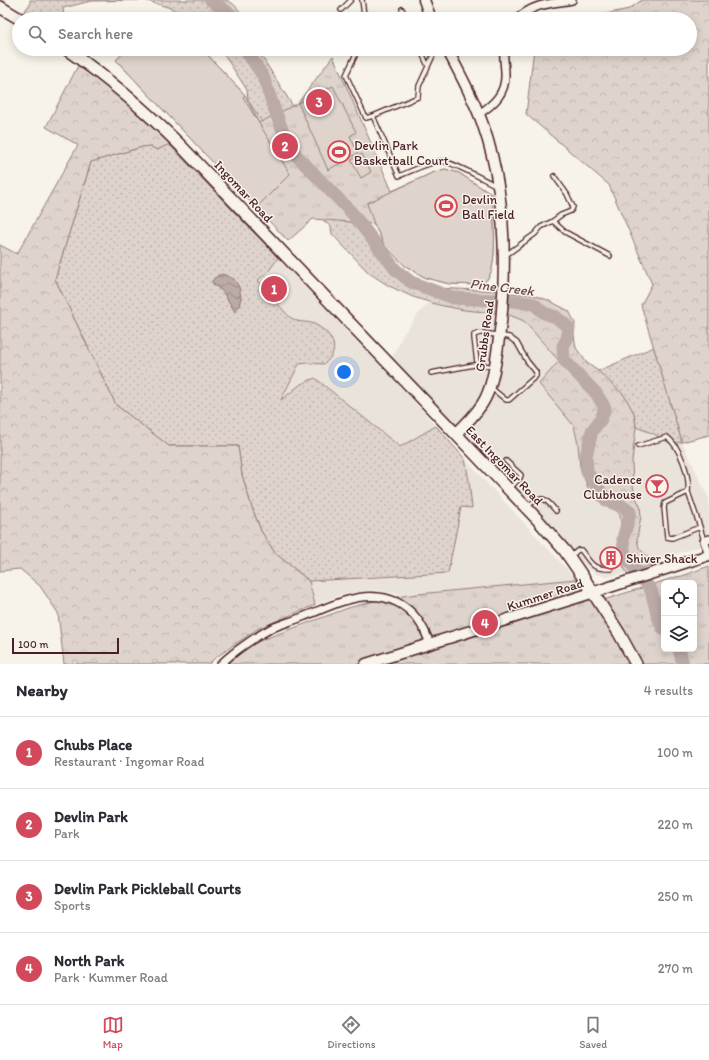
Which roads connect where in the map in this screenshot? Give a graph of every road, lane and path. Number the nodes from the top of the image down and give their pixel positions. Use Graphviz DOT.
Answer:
graph roads {
  1 [pos="351,0"];
  2 [pos="362,0"];
  3 [pos="424,0"];
  4 [pos="572,0"];
  5 [pos="0,8"];
  6 [pos="402,9"];
  7 [pos="341,10"];
  8 [pos="364,12"];
  9 [pos="404,12"];
  10 [pos="428,12"];
  11 [pos="526,12"];
  12 [pos="12,15"];
  13 [pos="76,56"];
  14 [pos="355,56"];
  15 [pos="423,56"];
  16 [pos="433,56"];
  17 [pos="451,56"];
  18 [pos="504,56"];
  19 [pos="428,66"];
  20 [pos="479,114"];
  21 [pos="373,116"];
  22 [pos="554,176"];
  23 [pos="498,186"];
  24 [pos="553,222"];
  25 [pos="610,256"];
  26 [pos="504,257"];
  27 [pos="499,336"];
  28 [pos="390,364"];
  29 [pos="479,364"];
  30 [pos="494,367"];
  31 [pos="431,373"];
  32 [pos="490,387"];
  33 [pos="456,434"];
  34 [pos="638,446"];
  35 [pos="506,461"];
  36 [pos="509,489"];
  37 [pos="688,492"];
  38 [pos="526,507"];
  39 [pos="556,511"];
  40 [pos="700,527"];
  41 [pos="707,540"];
  42 [pos="709,554"];
  43 [pos="569,557"];
  44 [pos="611,569"];
  45 [pos="593,592"];
  46 [pos="430,644"];
  47 [pos="221,664"];
  48 [pos="366,664"];
  49 [pos="636,664"];
  1 -- 7 [label="lane"];
  2 -- 8 [label="lane"];
  3 -- 10 [label="street"];
  4 -- 11 [label="street"];
  5 -- 12 [label="main road"];
  6 -- 9 [label="lane"];
  13 -- 28 [label="main road, Ingomar Road"];
  14 -- 21 [label="lane"];
  15 -- 19 [label="lane"];
  16 -- 19 [label="lane"];
  17 -- 20 [label="street, Grubbs Road"];
  18 -- 20 [label="street"];
  19 -- 21 [label="lane"];
  20 -- 23 [label="street, Grubbs Road"];
  21 -- 23 [label="lane"];
  22 -- 24 [label="lane"];
  23 -- 26 [label="street, Grubbs Road"];
  24 -- 25 [label="lane"];
  24 -- 26 [label="lane"];
  26 -- 27 [label="street, Grubbs Road"];
  27 -- 29 [label="lane"];
  27 -- 30 [label="street, Grubbs Road"];
  27 -- 32 [label="lane"];
  28 -- 33 [label="main road, East Ingomar Road"];
  29 -- 30 [label="lane"];
  29 -- 31 [label="lane"];
  30 -- 32 [label="street, Grubbs Road"];
  32 -- 33 [label="street, Grubbs Road"];
  33 -- 36 [label="main road, East Ingomar Road"];
  34 -- 37 [label="lane"];
  35 -- 36 [label="lane"];
  36 -- 38 [label="main road, East Ingomar Road"];
  37 -- 40 [label="lane"];
  37 -- 40 [label="lane"];
  38 -- 39 [label="lane"];
  38 -- 43 [label="main road, East Ingomar Road"];
  40 -- 41 [label="lane"];
  41 -- 42 [label="street"];
  42 -- 45 [label="street, Kummer Road"];
  43 -- 44 [label="lane"];
  43 -- 45 [label="main road, East Ingomar Road"];
  45 -- 46 [label="street, Kummer Road"];
  45 -- 49 [label="main road"];
  46 -- 47 [label="street"];
  46 -- 48 [label="street, Kummer Road"];
}
